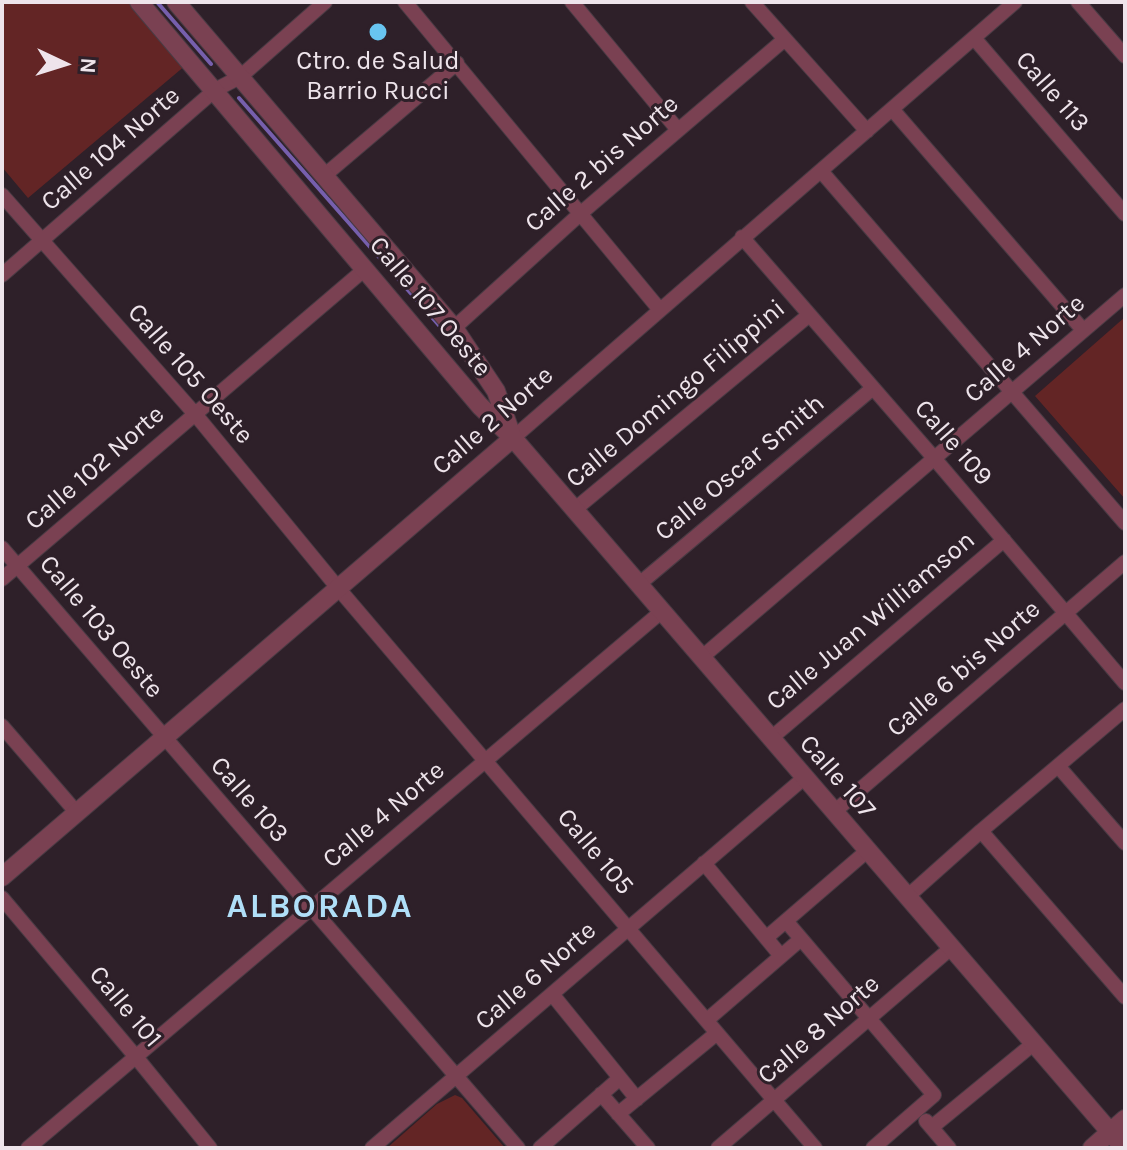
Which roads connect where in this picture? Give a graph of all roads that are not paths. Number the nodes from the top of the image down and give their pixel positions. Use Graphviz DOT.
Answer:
graph roads {
  1 [pos="139,2"];
  2 [pos="176,2"];
  3 [pos="325,2"];
  4 [pos="405,2"];
  5 [pos="572,2"];
  6 [pos="752,2"];
  7 [pos="770,2"];
  8 [pos="1015,2"];
  9 [pos="1078,2"];
  10 [pos="769,21"];
  11 [pos="974,38"];
  12 [pos="785,39"];
  13 [pos="1125,56"];
  14 [pos="457,63"];
  15 [pos="240,77"];
  16 [pos="215,90"];
  17 [pos="892,109"];
  18 [pos="678,130"];
  19 [pos="867,131"];
  20 [pos="821,171"];
  21 [pos="325,175"];
  22 [pos="2,195"];
  23 [pos="580,214"];
  24 [pos="1125,214"];
  25 [pos="742,237"];
  26 [pos="42,240"];
  27 [pos="365,269"];
  28 [pos="2,275"];
  29 [pos="1125,295"];
  30 [pos="660,310"];
  31 [pos="809,315"];
  32 [pos="454,328"];
  33 [pos="1083,330"];
  34 [pos="873,388"];
  35 [pos="1012,392"];
  36 [pos="195,414"];
  37 [pos="513,438"];
  38 [pos="934,458"];
  39 [pos="574,510"];
  40 [pos="1125,523"];
  41 [pos="1004,540"];
  42 [pos="2,548"];
  43 [pos="1125,562"];
  44 [pos="17,566"];
  45 [pos="2,579"];
  46 [pos="638,585"];
  47 [pos="338,588"];
  48 [pos="661,612"];
  49 [pos="1066,613"];
  50 [pos="701,658"];
  51 [pos="1125,683"];
  52 [pos="1125,709"];
  53 [pos="2,726"];
  54 [pos="164,738"];
  55 [pos="770,739"];
  56 [pos="485,761"];
  57 [pos="1058,766"];
  58 [pos="804,778"];
  59 [pos="834,812"];
  60 [pos="77,813"];
  61 [pos="981,831"];
  62 [pos="1125,843"];
  63 [pos="867,851"];
  64 [pos="704,863"];
  65 [pos="2,877"];
  66 [pos="907,897"];
  67 [pos="2,898"];
  68 [pos="311,908"];
  69 [pos="786,921"];
  70 [pos="628,928"];
  71 [pos="766,938"];
  72 [pos="801,939"];
  73 [pos="951,948"];
  74 [pos="781,956"];
  75 [pos="552,994"];
  76 [pos="1125,997"];
  77 [pos="869,1019"];
  78 [pos="707,1020"];
  79 [pos="717,1033"];
  80 [pos="1033,1044"];
  81 [pos="136,1057"];
  82 [pos="456,1076"];
  83 [pos="620,1078"];
  84 [pos="601,1094"];
  85 [pos="637,1099"];
  86 [pos="774,1100"];
  87 [pos="916,1111"];
  88 [pos="618,1114"];
  89 [pos="1125,1119"];
  90 [pos="932,1127"];
  91 [pos="1110,1132"];
  92 [pos="28,1148"];
  93 [pos="210,1148"];
  94 [pos="372,1148"];
  95 [pos="518,1148"];
  96 [pos="540,1148"];
  97 [pos="648,1148"];
  98 [pos="718,1148"];
  99 [pos="815,1148"];
  100 [pos="873,1148"];
  101 [pos="949,1148"];
  102 [pos="1092,1148"];
  103 [pos="1124,1148"];
  1 -- 16 [label="street, Calle 107 Oeste"];
  2 -- 15 [label="street, Calle 107 Oeste"];
  3 -- 15 [label="street"];
  4 -- 14 [label="street"];
  5 -- 18 [label="street"];
  6 -- 10 [label="street"];
  7 -- 10 [label="street"];
  8 -- 11 [label="street, Calle 2 Norte"];
  9 -- 13 [label="street"];
  10 -- 12 [label="street"];
  11 -- 17 [label="street, Calle 2 Norte"];
  11 -- 24 [label="street, Calle 113"];
  12 -- 18 [label="street, Calle 2 bis Norte"];
  12 -- 19 [label="street"];
  14 -- 21 [label="street"];
  14 -- 23 [label="street"];
  15 -- 16 [label="street, Calle 104 Norte"];
  15 -- 21 [label="street, Calle 107 Oeste"];
  16 -- 26 [label="street, Calle 104 Norte"];
  16 -- 27 [label="street, Calle 107 Oeste"];
  17 -- 19 [label="street, Calle 2 Norte"];
  17 -- 33 [label="street"];
  18 -- 23 [label="street, Calle 2 bis Norte"];
  19 -- 20 [label="street, Calle 2 Norte"];
  20 -- 25 [label="street, Calle 2 Norte"];
  20 -- 35 [label="street"];
  21 -- 32 [label="street, Calle 107 Oeste"];
  22 -- 26 [label="street, Calle 105 Oeste"];
  23 -- 30 [label="street"];
  23 -- 32 [label="street, Calle 2 bis Norte"];
  25 -- 30 [label="street, Calle 2 Norte"];
  25 -- 31 [label="street, Calle 109"];
  26 -- 28 [label="street, Calle 104 Norte"];
  26 -- 36 [label="street, Calle 105 Oeste"];
  27 -- 36 [label="street, Calle 102 Norte"];
  27 -- 37 [label="street, Calle 107 Oeste"];
  29 -- 33 [label="street, Calle 4 Norte"];
  30 -- 37 [label="street, Calle 2 Norte"];
  31 -- 34 [label="street, Calle 109"];
  31 -- 39 [label="street, Calle Domingo Filippini"];
  32 -- 37 [label="street, Calle 107 Oeste"];
  33 -- 35 [label="street, Calle 4 Norte"];
  34 -- 38 [label="street, Calle 109"];
  34 -- 46 [label="street, Calle Oscar Smith"];
  35 -- 38 [label="street, Calle 4 Norte"];
  35 -- 40 [label="street"];
  36 -- 44 [label="street, Calle 102 Norte"];
  36 -- 47 [label="street, Calle 105 Oeste"];
  37 -- 39 [label="street, Calle 107"];
  37 -- 47 [label="street, Calle 2 Norte"];
  38 -- 41 [label="street, Calle 109"];
  38 -- 50 [label="street, Calle 4 Norte"];
  39 -- 46 [label="street, Calle 107"];
  41 -- 49 [label="street, Calle 109"];
  41 -- 55 [label="street, Calle Juan Williamson"];
  42 -- 44 [label="street, Calle 103 Oeste"];
  43 -- 49 [label="street, Calle 6 bis Norte"];
  44 -- 45 [label="street, Calle 102 Norte"];
  44 -- 54 [label="street, Calle 103 Oeste"];
  46 -- 48 [label="street, Calle 107"];
  47 -- 54 [label="street, Calle 2 Norte"];
  47 -- 56 [label="street, Calle 105"];
  48 -- 50 [label="street, Calle 107"];
  48 -- 56 [label="street, Calle 4 Norte"];
  49 -- 51 [label="street, Calle 109"];
  49 -- 59 [label="street, Calle 6 bis Norte"];
  50 -- 55 [label="street, Calle 107"];
  52 -- 57 [label="street"];
  53 -- 60 [label="street"];
  54 -- 60 [label="street, Calle 2 Norte"];
  54 -- 68 [label="street, Calle 103"];
  55 -- 58 [label="street, Calle 107"];
  56 -- 68 [label="street, Calle 4 Norte"];
  56 -- 70 [label="street, Calle 105"];
  57 -- 61 [label="street"];
  57 -- 62 [label="street"];
  58 -- 59 [label="street, Calle 107"];
  58 -- 64 [label="street, Calle 6 Norte"];
  59 -- 63 [label="street, Calle 107"];
  60 -- 65 [label="street, Calle 2 Norte"];
  61 -- 66 [label="street"];
  61 -- 76 [label="street"];
  63 -- 66 [label="street, Calle 107"];
  63 -- 69 [label="street"];
  64 -- 70 [label="street, Calle 6 Norte"];
  64 -- 71 [label="street"];
  66 -- 73 [label="street, Calle 107"];
  67 -- 81 [label="street, Calle 101"];
  68 -- 81 [label="street, Calle 4 Norte"];
  68 -- 82 [label="street, Calle 103"];
  69 -- 71 [label="street"];
  69 -- 72 [label="street"];
  70 -- 75 [label="street, Calle 6 Norte"];
  70 -- 78 [label="street, Calle 105"];
  71 -- 74 [label="street"];
  72 -- 74 [label="street"];
  72 -- 77 [label="street"];
  73 -- 77 [label="street, Calle 8 Norte"];
  73 -- 80 [label="street, Calle 107"];
  74 -- 78 [label="street"];
  75 -- 82 [label="street, Calle 6 Norte"];
  75 -- 83 [label="street"];
  77 -- 86 [label="street, Calle 8 Norte"];
  77 -- 87 [label="street"];
  78 -- 79 [label="street, Calle 105"];
  79 -- 85 [label="street"];
  79 -- 86 [label="street, Calle 105"];
  80 -- 90 [label="street"];
  80 -- 91 [label="street, Calle 107"];
  81 -- 92 [label="street, Calle 4 Norte"];
  81 -- 93 [label="street, Calle 101"];
  82 -- 94 [label="street, Calle 6 Norte"];
  82 -- 95 [label="street, Calle 103"];
  83 -- 84 [label="street"];
  83 -- 85 [label="street"];
  84 -- 88 [label="street"];
  84 -- 96 [label="street"];
  85 -- 88 [label="street"];
  86 -- 98 [label="street, Calle 8 Norte"];
  86 -- 99 [label="street, Calle 105"];
  87 -- 90 [label="street"];
  87 -- 100 [label="street"];
  88 -- 97 [label="street"];
  89 -- 91 [label="street"];
  90 -- 101 [label="street"];
  91 -- 102 [label="street"];
  91 -- 103 [label="street, Calle 107"];
}
